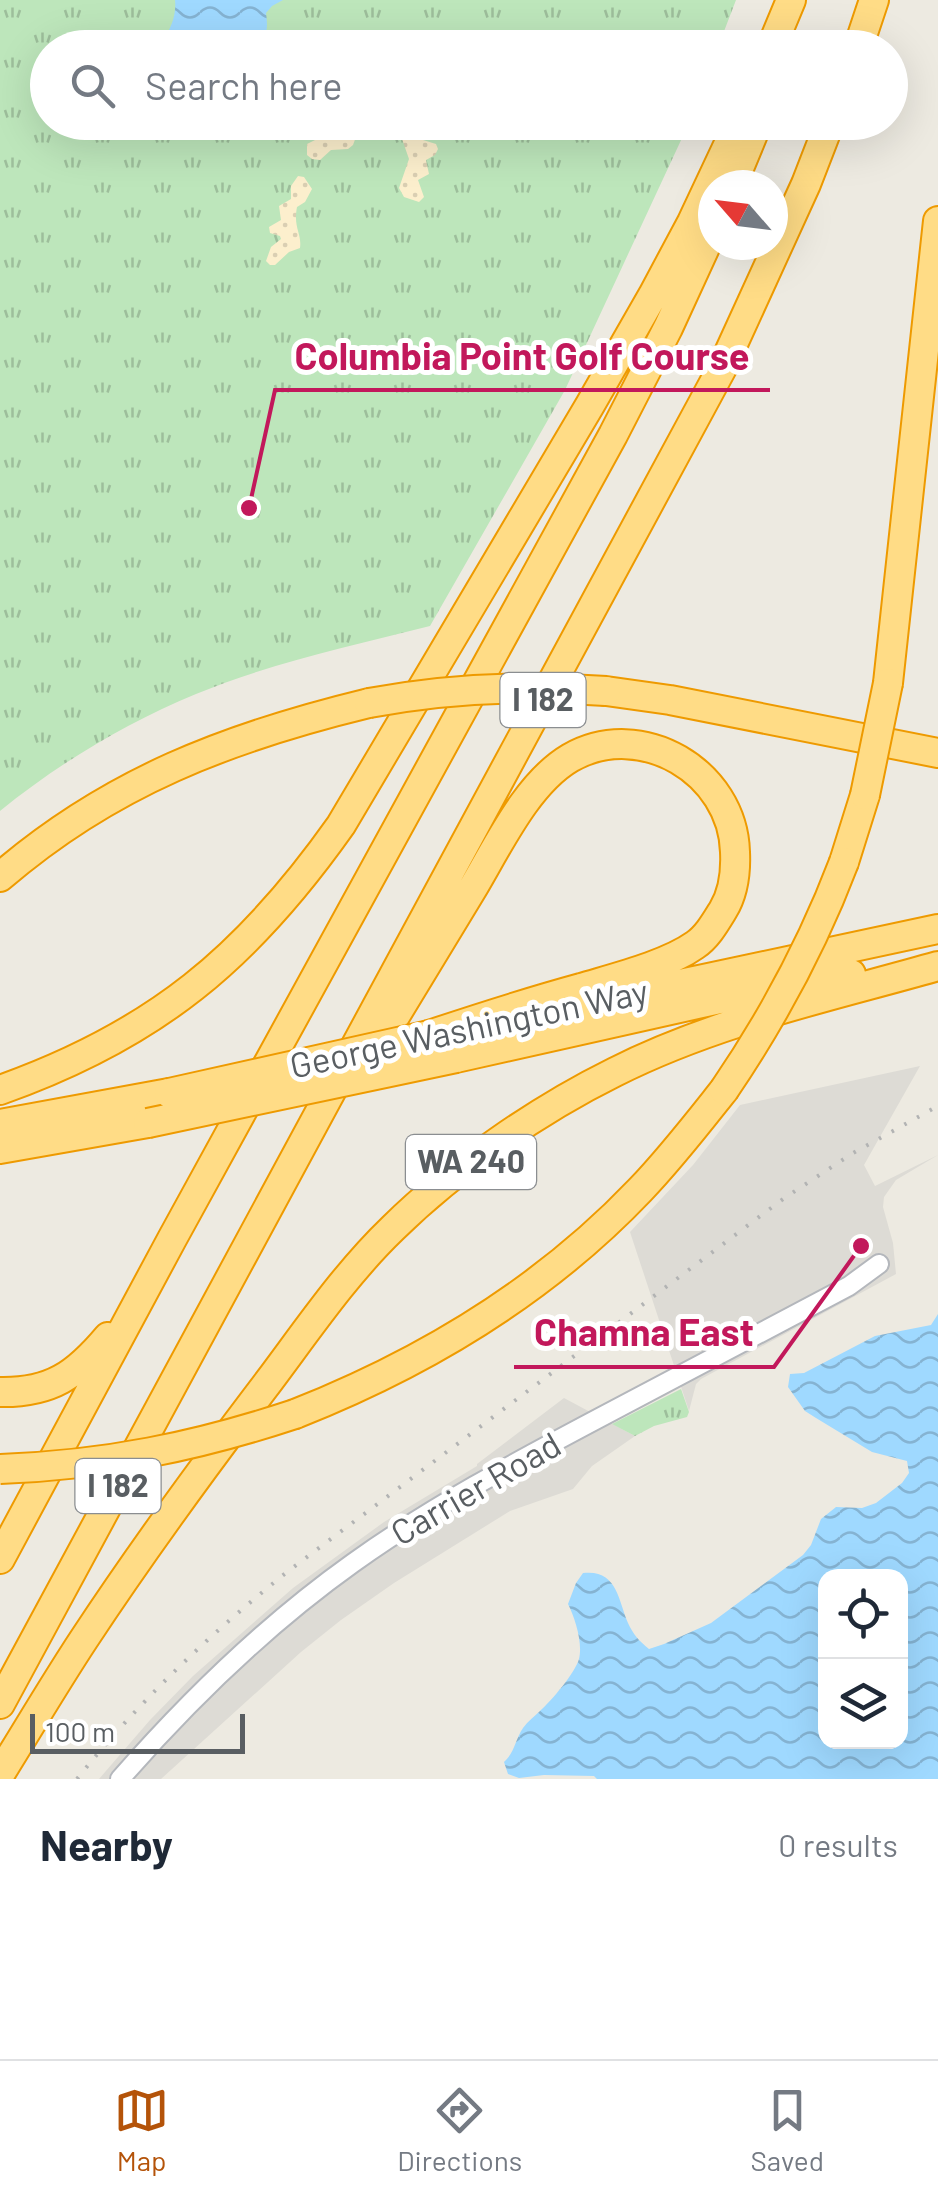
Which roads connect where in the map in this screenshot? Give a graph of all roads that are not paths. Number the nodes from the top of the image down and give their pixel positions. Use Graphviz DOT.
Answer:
graph roads {
  1 [pos="790,0"];
  2 [pos="804,0"];
  3 [pos="874,0"];
  4 [pos="778,30"];
  5 [pos="793,30"];
  6 [pos="864,30"];
  7 [pos="731,140"];
  8 [pos="751,140"];
  9 [pos="823,140"];
  10 [pos="738,170"];
  11 [pos="938,220"];
  12 [pos="699,260"];
  13 [pos="938,753"];
  14 [pos="0,877"];
  15 [pos="938,928"];
  16 [pos="938,957"];
  17 [pos="938,966"];
  18 [pos="430,1035"];
  19 [pos="0,1090"];
  20 [pos="0,1124"];
  21 [pos="144,1124"];
  22 [pos="0,1149"];
  23 [pos="0,1167"];
  24 [pos="172,1239"];
  25 [pos="878,1264"];
  26 [pos="237,1267"];
  27 [pos="0,1392"];
  28 [pos="0,1469"];
  29 [pos="0,1559"];
  30 [pos="0,1704"];
  31 [pos="0,1774"];
  32 [pos="120,1779"];
  1 -- 4 [label="highway"];
  2 -- 5 [label="highway"];
  3 -- 6 [label="highway"];
  7 -- 19 [label="highway"];
  8 -- 10 [label="highway"];
  9 -- 26 [label="highway, I 182"];
  11 -- 28 [label="highway, bridge"];
  12 -- 24 [label="highway, I 182"];
  13 -- 14 [label="highway, bridge"];
  15 -- 18 [label="highway, George Washington Way"];
  16 -- 21 [label="highway, George Washington Way, bridge"];
  17 -- 31 [label="highway, WA 240"];
  18 -- 20 [label="highway, George Washington Way, bridge"];
  18 -- 26 [label="highway"];
  21 -- 22 [label="highway, George Washington Way"];
  21 -- 23 [label="highway"];
  24 -- 27 [label="highway"];
  24 -- 29 [label="highway, I 182"];
  25 -- 32 [label="street, Carrier Road"];
  26 -- 30 [label="highway, I 182"];
}
